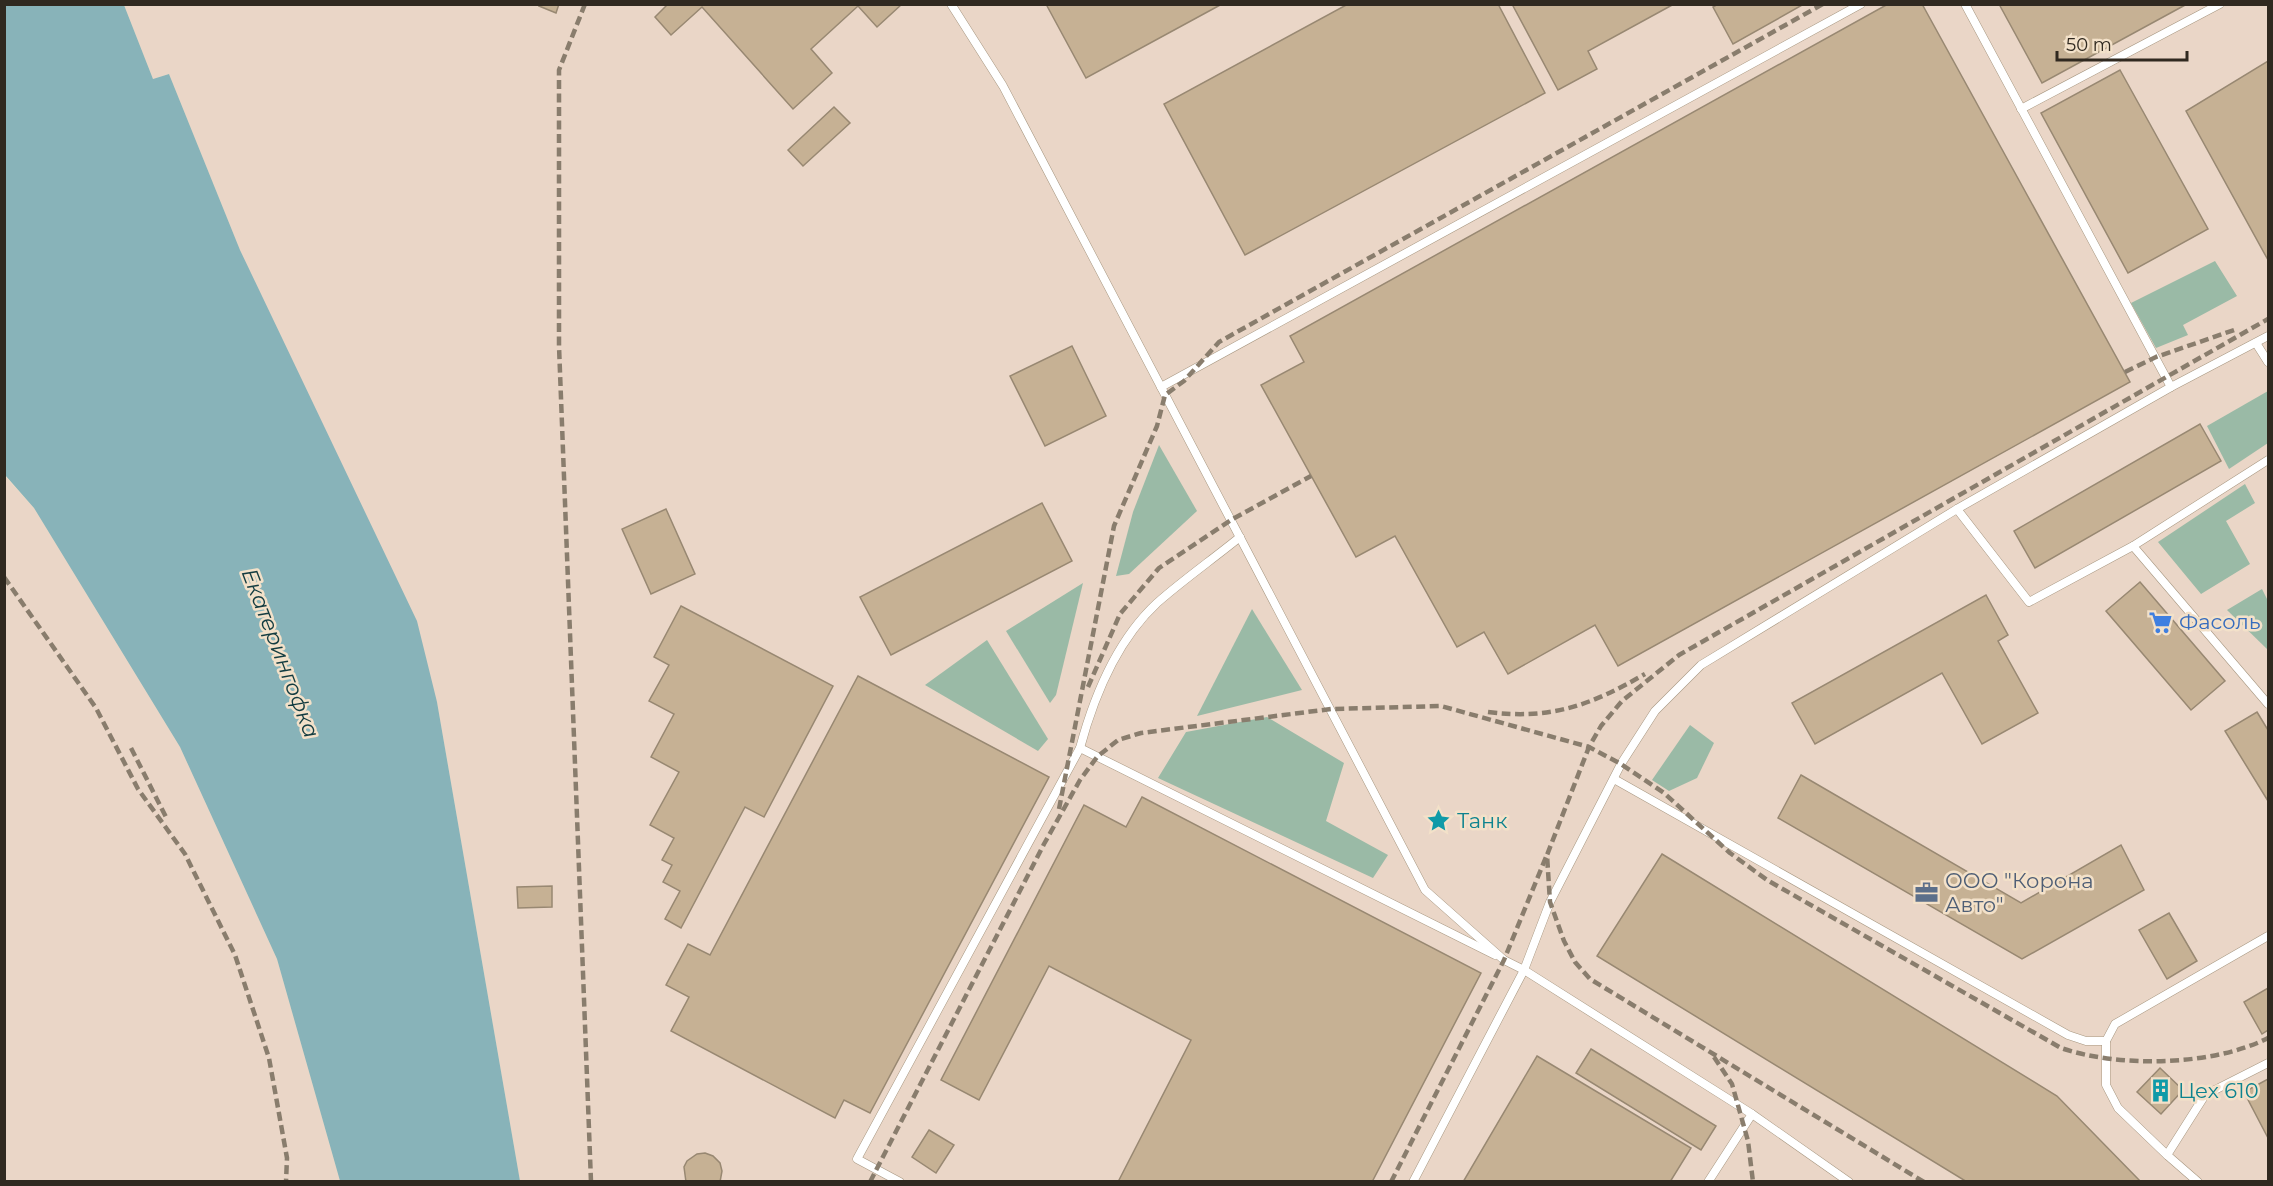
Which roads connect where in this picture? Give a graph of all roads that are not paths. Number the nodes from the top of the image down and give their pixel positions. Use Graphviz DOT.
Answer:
graph roads {
  1 [pos="951,4"];
  2 [pos="1861,4"];
  3 [pos="1965,4"];
  4 [pos="2220,4"];
  5 [pos="2021,109"];
  6 [pos="2268,336"];
  7 [pos="2256,343"];
  8 [pos="2268,362"];
  9 [pos="1161,387"];
  10 [pos="2172,387"];
  11 [pos="2268,460"];
  12 [pos="1957,509"];
  13 [pos="1240,537"];
  14 [pos="2133,546"];
  15 [pos="2268,704"];
  16 [pos="1080,748"];
  17 [pos="1614,778"];
  18 [pos="2268,936"];
  19 [pos="1504,960"];
  20 [pos="1524,970"];
  21 [pos="2106,1041"];
  22 [pos="2268,1063"];
  23 [pos="1752,1114"];
  24 [pos="2168,1155"];
  25 [pos="900,1182"];
  26 [pos="1413,1182"];
  27 [pos="1708,1182"];
  28 [pos="1849,1182"];
  29 [pos="2198,1182"];
  1 -- 9 [label="lane"];
  2 -- 9 [label="lane"];
  3 -- 5 [label="lane"];
  4 -- 5 [label="lane"];
  5 -- 10 [label="lane"];
  6 -- 7 [label="lane"];
  7 -- 8 [label="lane"];
  7 -- 10 [label="lane"];
  9 -- 13 [label="lane"];
  10 -- 12 [label="lane"];
  11 -- 14 [label="lane"];
  12 -- 14 [label="lane"];
  12 -- 17 [label="lane"];
  13 -- 16 [label="lane"];
  13 -- 19 [label="lane"];
  14 -- 15 [label="lane"];
  16 -- 19 [label="lane"];
  16 -- 25 [label="lane"];
  17 -- 20 [label="lane"];
  17 -- 21 [label="lane"];
  18 -- 21 [label="lane"];
  19 -- 20 [label="lane"];
  20 -- 23 [label="lane"];
  20 -- 26 [label="lane"];
  21 -- 24 [label="lane"];
  22 -- 24 [label="lane"];
  23 -- 27 [label="lane"];
  23 -- 28 [label="lane"];
  24 -- 29 [label="lane"];
}
